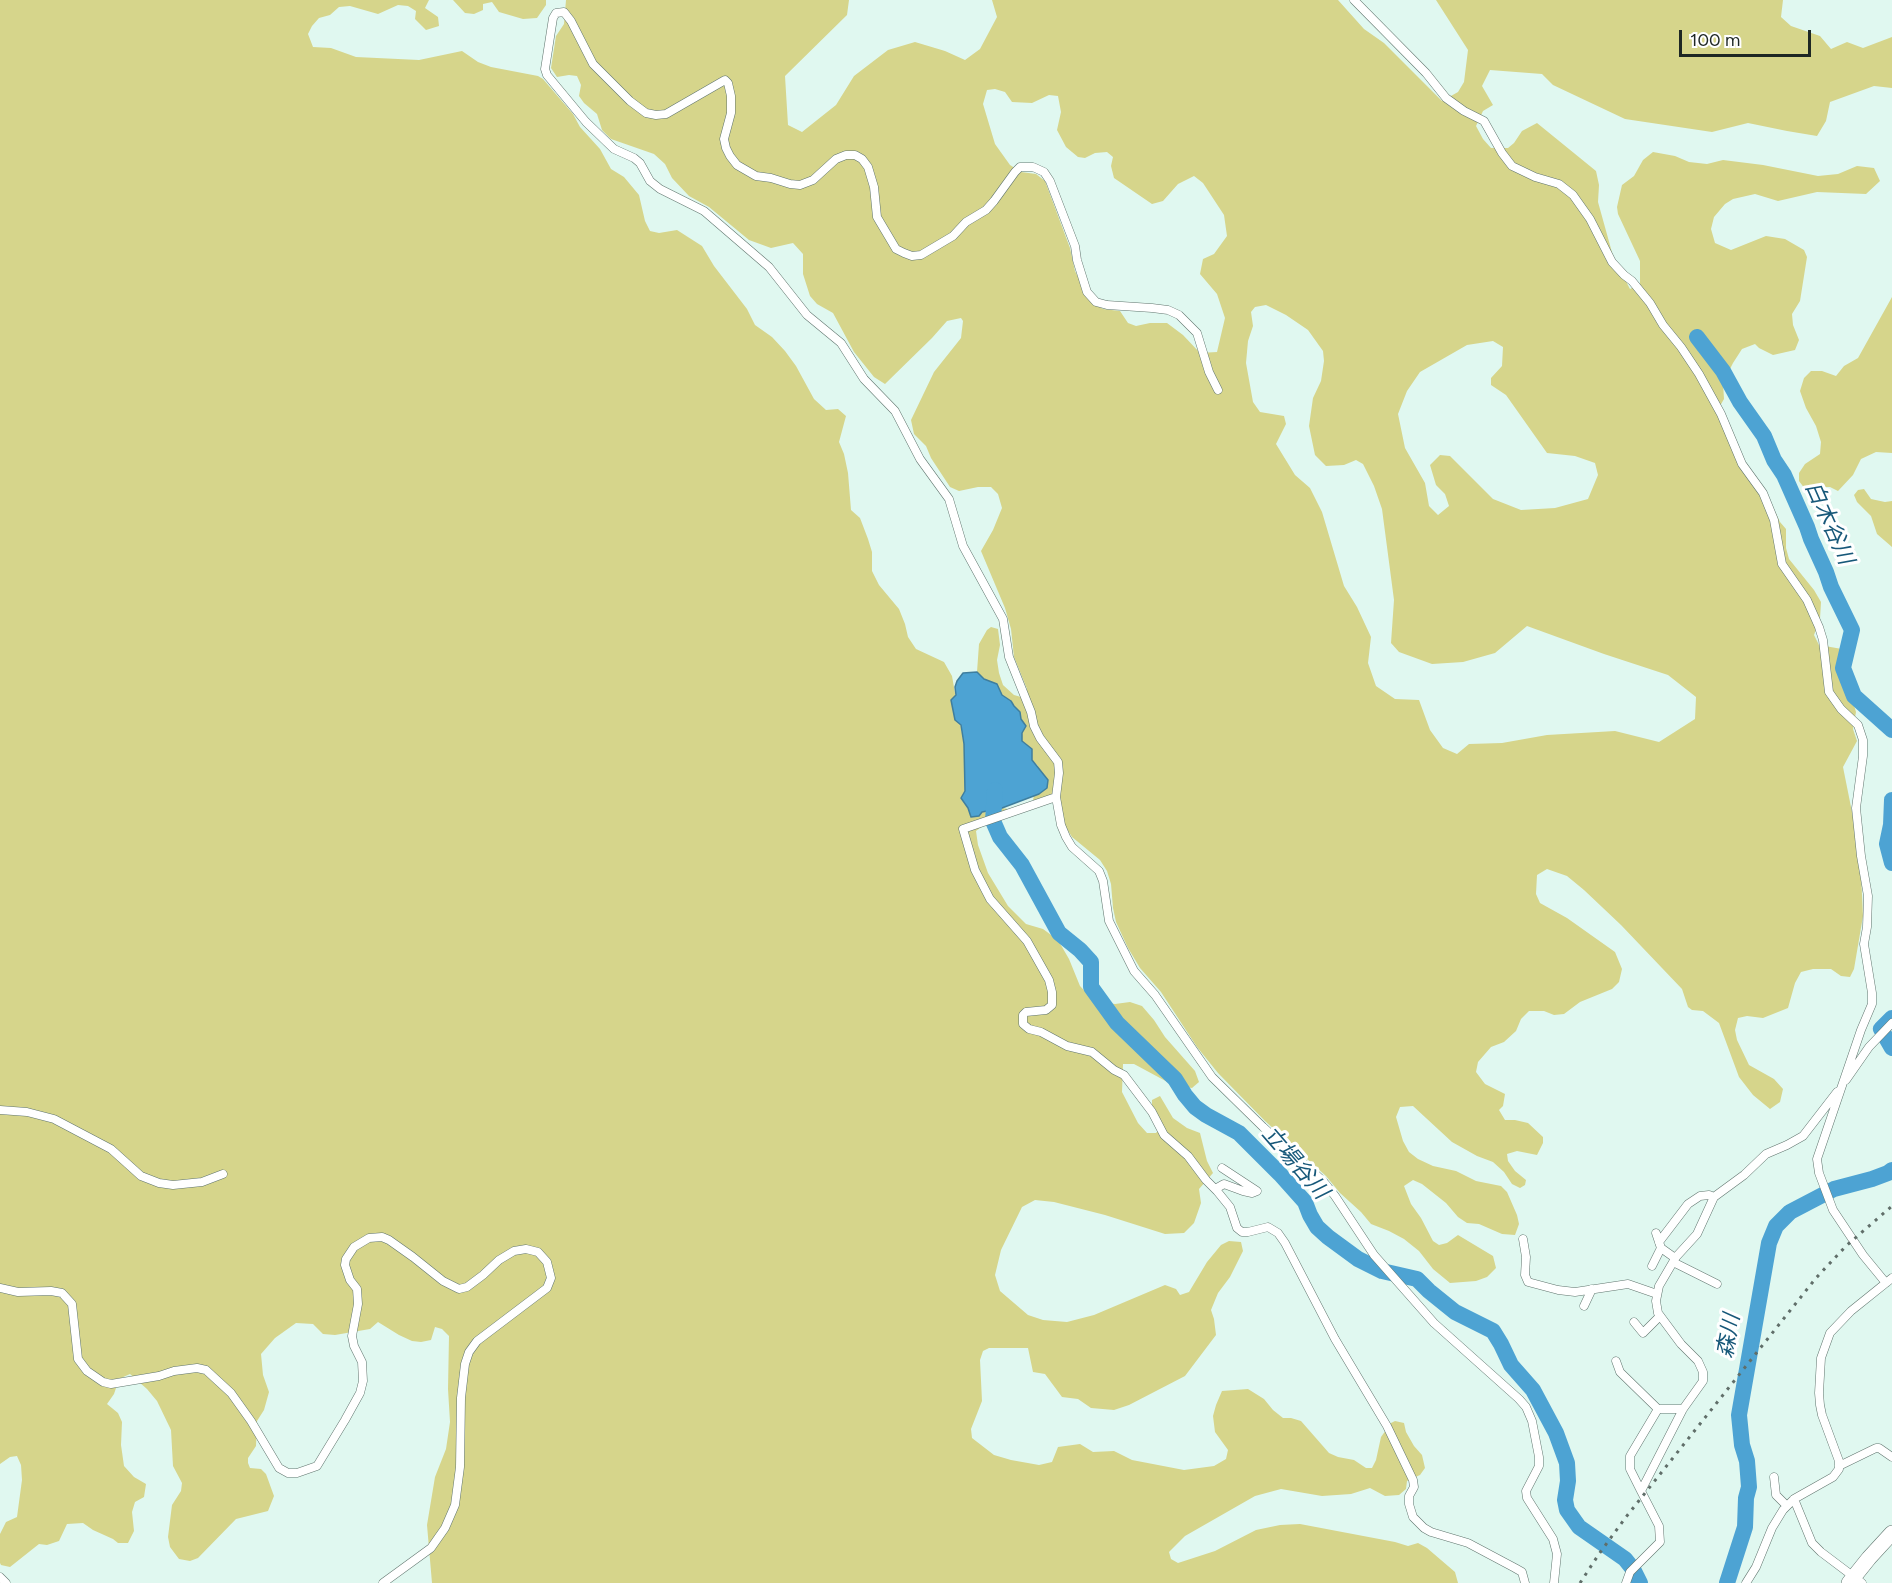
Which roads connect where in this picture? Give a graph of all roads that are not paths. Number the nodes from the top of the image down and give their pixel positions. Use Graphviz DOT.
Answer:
graph roads {
  1 [pos="1353,0"];
  2 [pos="1218,390"];
  3 [pos="1056,797"];
  4 [pos="1892,1023"];
  5 [pos="1841,1088"];
  6 [pos="0,1110"];
  7 [pos="1222,1168"];
  8 [pos="223,1174"];
  9 [pos="1217,1191"];
  10 [pos="1714,1197"];
  11 [pos="1656,1233"];
  12 [pos="1523,1239"];
  13 [pos="1660,1245"];
  14 [pos="1674,1260"];
  15 [pos="1652,1266"];
  16 [pos="1889,1281"];
  17 [pos="1717,1284"];
  18 [pos="0,1288"];
  19 [pos="1592,1289"];
  20 [pos="1657,1294"];
  21 [pos="1584,1306"];
  22 [pos="1660,1316"];
  23 [pos="1634,1322"];
  24 [pos="1616,1361"];
  25 [pos="1658,1409"];
  26 [pos="1683,1409"];
  27 [pos="1892,1457"];
  28 [pos="1839,1466"];
  29 [pos="1774,1477"];
  30 [pos="1641,1491"];
  31 [pos="1794,1499"];
  32 [pos="1787,1506"];
  33 [pos="1892,1533"];
  34 [pos="0,1577"];
  35 [pos="1855,1581"];
  36 [pos="6,1583"];
  37 [pos="383,1583"];
  38 [pos="1525,1583"];
  39 [pos="1554,1583"];
  40 [pos="1626,1583"];
  41 [pos="1746,1583"];
  1 -- 5 [label="street"];
  2 -- 3 [label="street"];
  3 -- 9 [label="street"];
  3 -- 39 [label="street"];
  4 -- 5 [label="street"];
  5 -- 10 [label="street"];
  5 -- 16 [label="street"];
  6 -- 8 [label="street"];
  7 -- 9 [label="street"];
  9 -- 38 [label="street"];
  10 -- 13 [label="street"];
  10 -- 14 [label="street"];
  11 -- 13 [label="street"];
  12 -- 19 [label="street"];
  13 -- 14 [label="street"];
  13 -- 15 [label="street"];
  14 -- 17 [label="street"];
  14 -- 20 [label="street"];
  16 -- 28 [label="street"];
  18 -- 37 [label="street"];
  19 -- 20 [label="street"];
  19 -- 21 [label="street"];
  20 -- 22 [label="street"];
  22 -- 23 [label="street"];
  22 -- 26 [label="street"];
  24 -- 25 [label="street"];
  25 -- 26 [label="street"];
  25 -- 30 [label="street"];
  26 -- 30 [label="street"];
  27 -- 28 [label="street"];
  28 -- 31 [label="street"];
  29 -- 32 [label="street"];
  30 -- 40 [label="street"];
  31 -- 32 [label="street"];
  31 -- 35 [label="street"];
  32 -- 41 [label="street"];
  33 -- 35 [label="highway"];
  34 -- 36 [label="street"];
}
